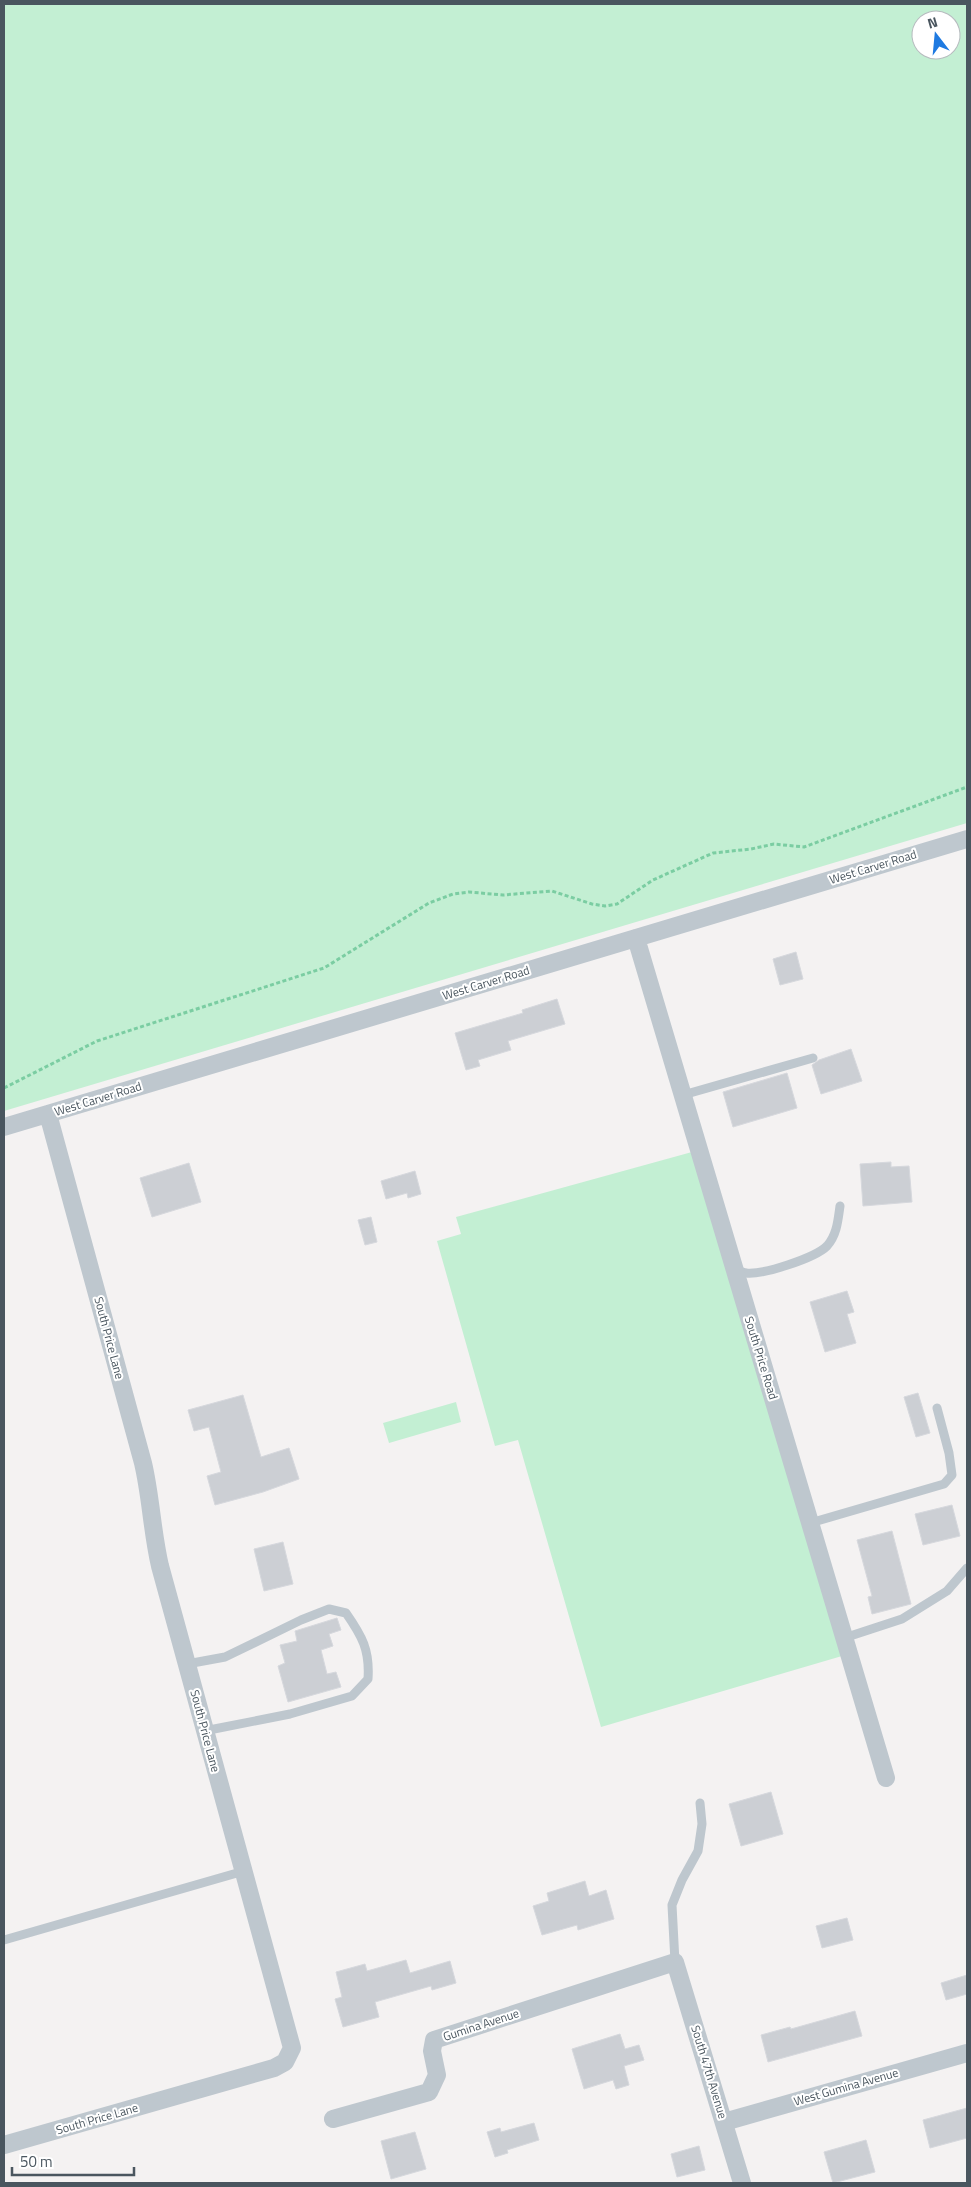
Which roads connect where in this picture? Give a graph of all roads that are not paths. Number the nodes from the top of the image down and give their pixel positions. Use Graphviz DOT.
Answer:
graph roads {
  1 [pos="967,839"];
  2 [pos="636,938"];
  3 [pos="813,1058"];
  4 [pos="683,1095"];
  5 [pos="51,1127"];
  6 [pos="4,1128"];
  7 [pos="840,1206"];
  8 [pos="735,1269"];
  9 [pos="937,1408"];
  10 [pos="810,1523"];
  11 [pos="967,1568"];
  12 [pos="844,1638"];
  13 [pos="187,1664"];
  14 [pos="204,1731"];
  15 [pos="886,1778"];
  16 [pos="700,1803"];
  17 [pos="244,1871"];
  18 [pos="4,1940"];
  19 [pos="675,1962"];
  20 [pos="967,2053"];
  21 [pos="334,2119"];
  22 [pos="724,2122"];
  23 [pos="4,2145"];
  24 [pos="742,2183"];
  1 -- 2 [label="street, West Carver Road"];
  2 -- 4 [label="street, South Price Road"];
  2 -- 5 [label="street, West Carver Road"];
  3 -- 4 [label="lane"];
  4 -- 8 [label="street, South Price Road"];
  5 -- 6 [label="street, West Carver Road"];
  5 -- 13 [label="street, South Price Lane"];
  7 -- 8 [label="lane"];
  8 -- 10 [label="street, South Price Road"];
  9 -- 10 [label="lane"];
  10 -- 12 [label="street, South Price Road"];
  11 -- 12 [label="lane"];
  12 -- 15 [label="street, South Price Road"];
  13 -- 14 [label="street, South Price Lane"];
  13 -- 14 [label="lane"];
  14 -- 17 [label="street, South Price Lane"];
  16 -- 19 [label="lane"];
  17 -- 18 [label="lane"];
  17 -- 23 [label="street, South Price Lane"];
  19 -- 21 [label="street, Gumina Avenue"];
  19 -- 22 [label="street, South 47th Avenue"];
  20 -- 22 [label="street, West Gumina Avenue"];
  22 -- 24 [label="street, South 47th Avenue"];
}
